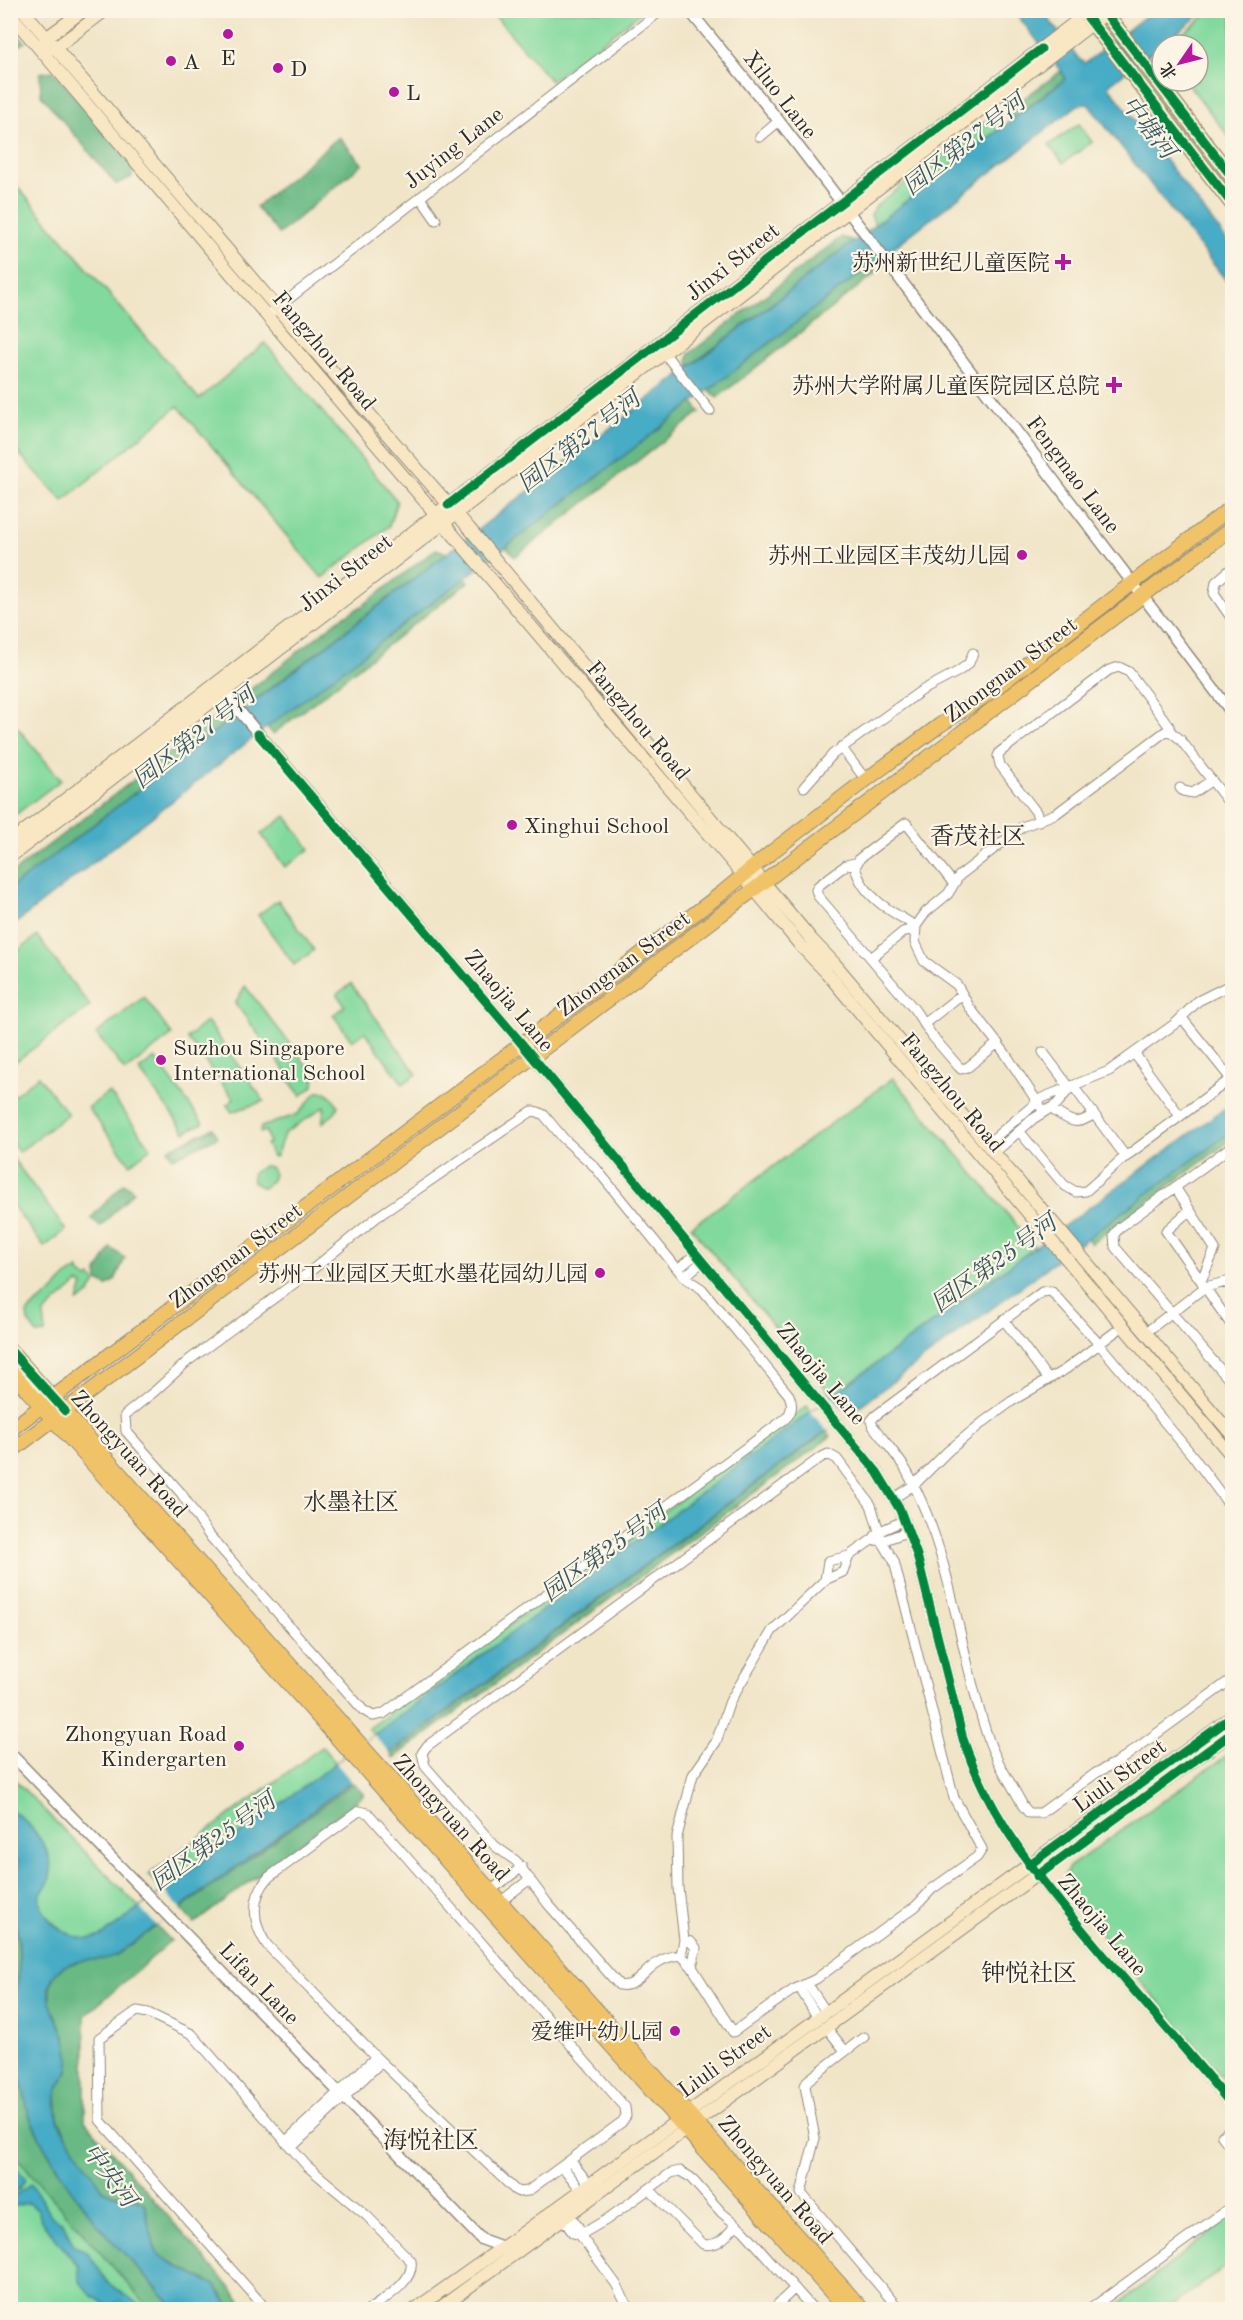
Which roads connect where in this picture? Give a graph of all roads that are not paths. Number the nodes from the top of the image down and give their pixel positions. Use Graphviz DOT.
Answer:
graph roads {
  1 [pos="23,10"];
  2 [pos="84,10"];
  3 [pos="106,10"];
  4 [pos="662,10"];
  5 [pos="689,10"];
  6 [pos="1106,12"];
  7 [pos="10,14"];
  8 [pos="1088,15"];
  9 [pos="46,38"];
  10 [pos="55,48"];
  11 [pos="41,50"];
  12 [pos="779,121"];
  13 [pos="760,136"];
  14 [pos="1233,177"];
  15 [pos="420,198"];
  16 [pos="1233,204"];
  17 [pos="844,207"];
  18 [pos="436,220"];
  19 [pos="272,311"];
  20 [pos="661,349"];
  21 [pos="710,411"];
  22 [pos="1233,507"];
  23 [pos="452,510"];
  24 [pos="440,518"];
  25 [pos="1233,528"];
  26 [pos="1233,568"];
  27 [pos="1132,583"];
  28 [pos="1142,595"];
  29 [pos="1233,619"];
  30 [pos="973,654"];
  31 [pos="220,688"];
  32 [pos="1233,713"];
  33 [pos="1171,732"];
  34 [pos="842,747"];
  35 [pos="866,780"];
  36 [pos="1212,780"];
  37 [pos="804,787"];
  38 [pos="1180,788"];
  39 [pos="1233,807"];
  40 [pos="1039,821"];
  41 [pos="10,842"];
  42 [pos="10,857"];
  43 [pos="855,863"];
  44 [pos="748,871"];
  45 [pos="953,883"];
  46 [pos="760,886"];
  47 [pos="915,929"];
  48 [pos="871,958"];
  49 [pos="1232,985"];
  50 [pos="963,995"];
  51 [pos="1182,1018"];
  52 [pos="924,1024"];
  53 [pos="998,1043"];
  54 [pos="522,1044"];
  55 [pos="1043,1052"];
  56 [pos="1134,1053"];
  57 [pos="533,1057"];
  58 [pos="1232,1079"];
  59 [pos="1072,1087"];
  60 [pos="1037,1102"];
  61 [pos="1048,1111"];
  62 [pos="1094,1114"];
  63 [pos="1180,1116"];
  64 [pos="1019,1131"];
  65 [pos="1233,1146"];
  66 [pos="991,1148"];
  67 [pos="1126,1157"];
  68 [pos="1175,1187"];
  69 [pos="1190,1210"];
  70 [pos="1054,1234"];
  71 [pos="1069,1252"];
  72 [pos="700,1257"];
  73 [pos="1206,1269"];
  74 [pos="681,1273"];
  75 [pos="1203,1284"];
  76 [pos="1217,1284"];
  77 [pos="1233,1289"];
  78 [pos="1173,1312"];
  79 [pos="1004,1320"];
  80 [pos="1123,1326"];
  81 [pos="1233,1326"];
  82 [pos="1145,1333"];
  83 [pos="1099,1344"];
  84 [pos="10,1350"];
  85 [pos="10,1371"];
  86 [pos="1048,1379"];
  87 [pos="1233,1383"];
  88 [pos="47,1402"];
  89 [pos="59,1415"];
  90 [pos="10,1430"];
  91 [pos="1233,1435"];
  92 [pos="10,1452"];
  93 [pos="1233,1456"];
  94 [pos="914,1485"];
  95 [pos="894,1498"];
  96 [pos="1233,1509"];
  97 [pos="907,1526"];
  98 [pos="878,1537"];
  99 [pos="849,1556"];
  100 [pos="825,1580"];
  101 [pos="1233,1679"];
  102 [pos="1233,1717"];
  103 [pos="1233,1732"];
  104 [pos="10,1753"];
  105 [pos="372,1769"];
  106 [pos="522,1867"];
  107 [pos="1033,1871"];
  108 [pos="530,1879"];
  109 [pos="490,1891"];
  110 [pos="500,1902"];
  111 [pos="684,1940"];
  112 [pos="681,1955"];
  113 [pos="692,1967"];
  114 [pos="803,1985"];
  115 [pos="822,2015"];
  116 [pos="830,2026"];
  117 [pos="864,2037"];
  118 [pos="847,2049"];
  119 [pos="379,2059"];
  120 [pos="341,2095"];
  121 [pos="1233,2105"];
  122 [pos="687,2121"];
  123 [pos="1233,2127"];
  124 [pos="1229,2143"];
  125 [pos="288,2145"];
  126 [pos="566,2163"];
  127 [pos="585,2187"];
  128 [pos="649,2189"];
  129 [pos="1233,2206"];
  130 [pos="566,2217"];
  131 [pos="736,2225"];
  132 [pos="580,2235"];
  133 [pos="481,2239"];
  134 [pos="507,2252"];
  135 [pos="490,2264"];
  136 [pos="795,2288"];
  137 [pos="267,2310"];
  138 [pos="369,2310"];
  139 [pos="414,2310"];
  140 [pos="437,2310"];
  141 [pos="630,2310"];
  142 [pos="776,2310"];
  143 [pos="814,2310"];
  144 [pos="846,2310"];
  145 [pos="863,2310"];
  146 [pos="900,2310"];
  147 [pos="1089,2310"];
  1 -- 9 [label="main road, Fangzhou Road"];
  2 -- 9 [label="main road"];
  3 -- 10 [label="main road"];
  4 -- 15 [label="street, Juying Lane"];
  5 -- 12 [label="street, Xiluo Lane"];
  6 -- 8 [label="main road, Jinxi Street"];
  6 -- 14 [label="main road"];
  7 -- 11 [label="main road, Fangzhou Road"];
  8 -- 16 [label="main road"];
  8 -- 17 [label="main road, Jinxi Street"];
  9 -- 10 [label="main road, Fangzhou Road"];
  9 -- 11 [label="main road"];
  10 -- 11 [label="main road"];
  10 -- 19 [label="main road, Fangzhou Road"];
  11 -- 19 [label="main road, Fangzhou Road"];
  12 -- 13 [label="street"];
  12 -- 17 [label="street, Xiluo Lane"];
  15 -- 18 [label="street"];
  15 -- 19 [label="street, Juying Lane"];
  17 -- 20 [label="main road, Jinxi Street"];
  17 -- 27 [label="street, Fengmao Lane"];
  19 -- 23 [label="main road, Fangzhou Road"];
  19 -- 24 [label="main road, Fangzhou Road"];
  20 -- 21 [label="street"];
  20 -- 23 [label="main road, Jinxi Street"];
  22 -- 27 [label="main road, Zhongnan Street"];
  23 -- 24 [label="main road, Jinxi Street"];
  23 -- 44 [label="main road, Fangzhou Road"];
  24 -- 31 [label="main road, Jinxi Street"];
  24 -- 44 [label="main road, Fangzhou Road"];
  25 -- 28 [label="main road, Zhongnan Street"];
  26 -- 29 [label="street"];
  27 -- 28 [label="street, Fengmao Lane"];
  27 -- 35 [label="main road, Zhongnan Street"];
  28 -- 32 [label="street, Fengmao Lane"];
  28 -- 46 [label="main road, Zhongnan Street"];
  30 -- 34 [label="street"];
  31 -- 41 [label="main road, Jinxi Street"];
  31 -- 42 [label="main road, Jinxi Street"];
  31 -- 54 [label="street, Zhaojia Lane"];
  33 -- 36 [label="street"];
  33 -- 40 [label="street"];
  33 -- 40 [label="street"];
  34 -- 35 [label="street"];
  34 -- 37 [label="street"];
  35 -- 44 [label="main road, Zhongnan Street"];
  36 -- 38 [label="street"];
  36 -- 39 [label="street"];
  40 -- 45 [label="street"];
  43 -- 45 [label="street"];
  43 -- 47 [label="street"];
  43 -- 48 [label="street"];
  44 -- 46 [label="main road, Fangzhou Road"];
  44 -- 54 [label="main road, Zhongnan Street"];
  45 -- 47 [label="street"];
  46 -- 57 [label="main road, Zhongnan Street"];
  46 -- 66 [label="main road, Fangzhou Road"];
  46 -- 70 [label="main road, Fangzhou Road"];
  47 -- 48 [label="street"];
  47 -- 50 [label="street"];
  48 -- 52 [label="street"];
  49 -- 51 [label="street"];
  50 -- 52 [label="street"];
  50 -- 53 [label="street"];
  51 -- 56 [label="street"];
  51 -- 58 [label="street"];
  52 -- 53 [label="street"];
  53 -- 60 [label="street"];
  54 -- 57 [label="street, Zhaojia Lane"];
  54 -- 88 [label="main road, Zhongnan Street"];
  55 -- 59 [label="street"];
  56 -- 59 [label="street"];
  56 -- 63 [label="street"];
  57 -- 72 [label="street, Zhaojia Lane"];
  57 -- 89 [label="main road, Zhongnan Street"];
  58 -- 63 [label="street"];
  59 -- 60 [label="street"];
  59 -- 61 [label="street"];
  59 -- 62 [label="street"];
  60 -- 61 [label="street"];
  60 -- 66 [label="street"];
  61 -- 62 [label="street"];
  61 -- 64 [label="street"];
  62 -- 67 [label="street"];
  63 -- 67 [label="street"];
  64 -- 66 [label="street"];
  64 -- 67 [label="street"];
  65 -- 68 [label="street"];
  66 -- 70 [label="main road, Fangzhou Road"];
  68 -- 69 [label="street"];
  68 -- 78 [label="street"];
  69 -- 73 [label="street"];
  69 -- 75 [label="street"];
  70 -- 71 [label="main road, Fangzhou Road"];
  71 -- 80 [label="main road, Fangzhou Road"];
  71 -- 82 [label="main road, Fangzhou Road"];
  72 -- 74 [label="street"];
  72 -- 95 [label="street, Zhaojia Lane"];
  73 -- 75 [label="street"];
  73 -- 76 [label="street"];
  74 -- 74 [label="street"];
  75 -- 76 [label="street"];
  75 -- 78 [label="street"];
  75 -- 81 [label="street"];
  76 -- 77 [label="street"];
  78 -- 82 [label="street"];
  78 -- 87 [label="street"];
  79 -- 83 [label="street"];
  79 -- 86 [label="street"];
  79 -- 94 [label="street"];
  80 -- 83 [label="street"];
  80 -- 93 [label="main road, Fangzhou Road"];
  82 -- 91 [label="main road, Fangzhou Road"];
  83 -- 86 [label="street"];
  83 -- 96 [label="street"];
  84 -- 88 [label="main road, Zhongyuan Road"];
  85 -- 88 [label="main road, Zhongyuan Road"];
  86 -- 94 [label="street"];
  88 -- 89 [label="main road, Zhongyuan Road"];
  88 -- 90 [label="main road, Zhongnan Street"];
  89 -- 92 [label="main road, Zhongnan Street"];
  89 -- 105 [label="main road, Zhongyuan Road"];
  94 -- 95 [label="street"];
  94 -- 101 [label="street"];
  95 -- 97 [label="street, Zhaojia Lane"];
  97 -- 98 [label="street"];
  97 -- 107 [label="street, Zhaojia Lane"];
  98 -- 99 [label="street"];
  98 -- 106 [label="street"];
  98 -- 114 [label="street"];
  99 -- 100 [label="street"];
  99 -- 100 [label="street"];
  100 -- 111 [label="street"];
  102 -- 107 [label="main road, Liuli Street"];
  103 -- 107 [label="main road, Liuli Street"];
  104 -- 120 [label="street, Lifan Lane"];
  105 -- 109 [label="main road, Zhongyuan Road"];
  105 -- 122 [label="main road, Zhongyuan Road"];
  106 -- 108 [label="street"];
  106 -- 109 [label="street"];
  107 -- 115 [label="main road, Liuli Street"];
  107 -- 116 [label="main road, Liuli Street"];
  107 -- 121 [label="street, Zhaojia Lane"];
  108 -- 110 [label="street"];
  108 -- 112 [label="street"];
  109 -- 110 [label="main road, Zhongyuan Road"];
  110 -- 122 [label="main road, Zhongyuan Road"];
  111 -- 112 [label="street"];
  111 -- 113 [label="street"];
  112 -- 113 [label="street"];
  113 -- 114 [label="street"];
  114 -- 115 [label="street"];
  115 -- 122 [label="main road, Liuli Street"];
  116 -- 118 [label="street"];
  116 -- 122 [label="main road, Liuli Street"];
  117 -- 118 [label="street"];
  118 -- 146 [label="street"];
  119 -- 120 [label="street"];
  119 -- 126 [label="street"];
  119 -- 126 [label="street"];
  120 -- 125 [label="street"];
  120 -- 133 [label="street, Lifan Lane"];
  122 -- 127 [label="main road, Liuli Street"];
  122 -- 130 [label="main road, Liuli Street"];
  122 -- 144 [label="main road, Zhongyuan Road"];
  122 -- 145 [label="main road, Zhongyuan Road"];
  123 -- 124 [label="street"];
  125 -- 137 [label="street"];
  125 -- 138 [label="street"];
  126 -- 127 [label="street"];
  127 -- 134 [label="main road, Liuli Street"];
  128 -- 131 [label="street"];
  128 -- 131 [label="street"];
  128 -- 132 [label="street"];
  129 -- 147 [label="street"];
  130 -- 132 [label="street"];
  130 -- 134 [label="main road, Liuli Street"];
  131 -- 136 [label="street"];
  132 -- 141 [label="street"];
  133 -- 134 [label="street, Lifan Lane"];
  133 -- 135 [label="street"];
  134 -- 135 [label="main road, Liuli Street"];
  135 -- 139 [label="main road, Liuli Street"];
  135 -- 140 [label="main road, Liuli Street"];
  136 -- 142 [label="street"];
  136 -- 143 [label="street"];
}
